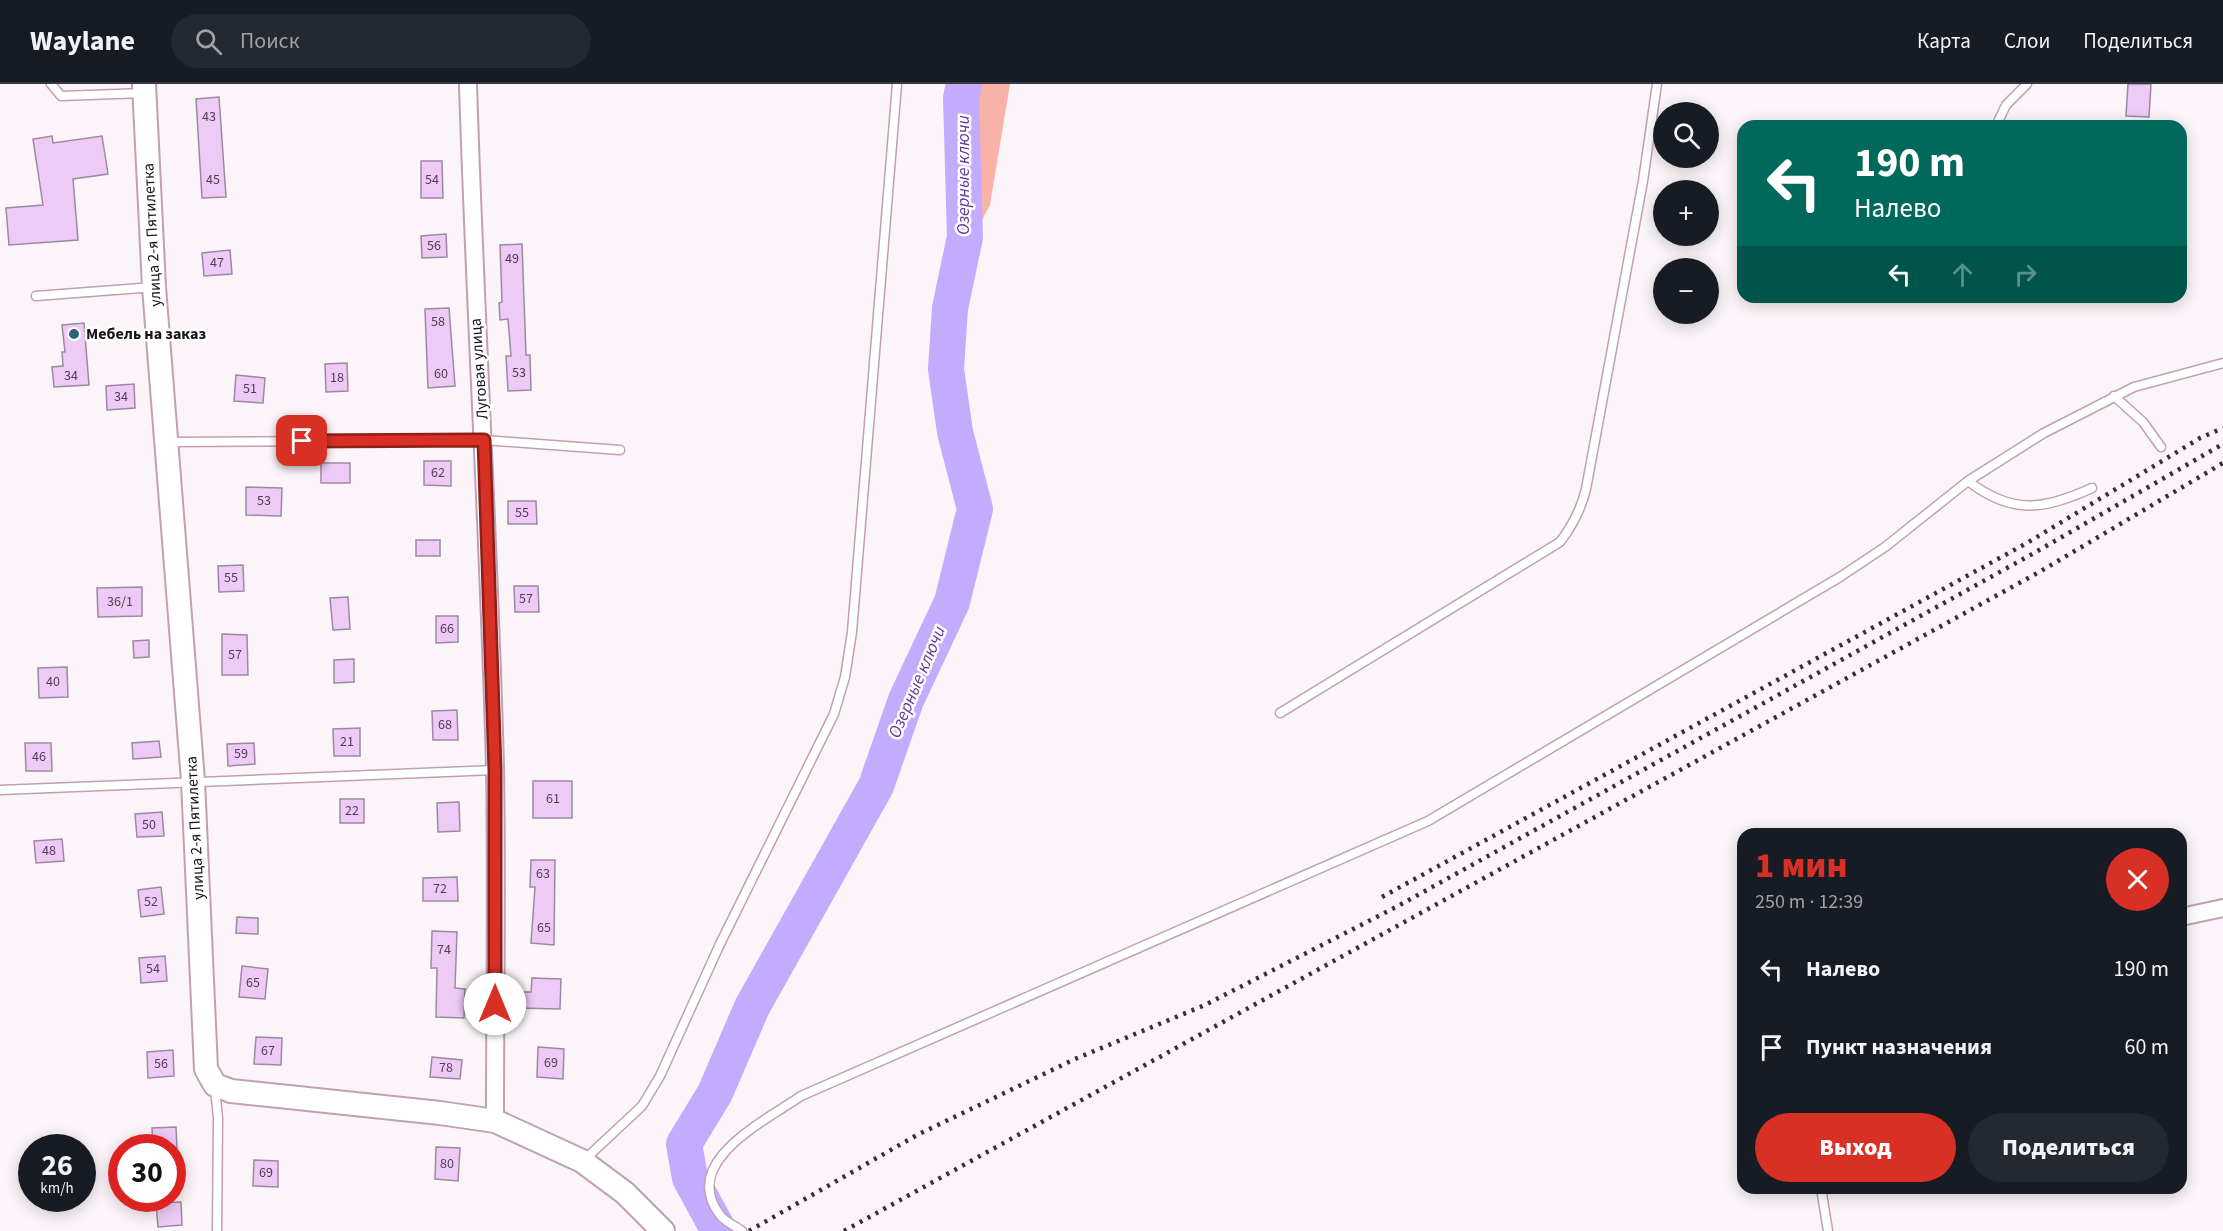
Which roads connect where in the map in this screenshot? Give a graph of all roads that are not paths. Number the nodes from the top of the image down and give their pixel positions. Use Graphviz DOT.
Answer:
graph roads {
  1 [pos="51,84"];
  2 [pos="468,84"];
  3 [pos="897,84"];
  4 [pos="1657,84"];
  5 [pos="2027,84"];
  6 [pos="144,89"];
  7 [pos="1999,120"];
  8 [pos="154,287"];
  9 [pos="36,296"];
  10 [pos="2223,363"];
  11 [pos="2114,396"];
  12 [pos="484,440"];
  13 [pos="166,442"];
  14 [pos="2161,447"];
  15 [pos="620,450"];
  16 [pos="1968,481"];
  17 [pos="2092,488"];
  18 [pos="1280,713"];
  19 [pos="495,770"];
  20 [pos="193,781"];
  21 [pos="0,790"];
  22 [pos="2223,908"];
  23 [pos="2187,916"];
  24 [pos="215,1085"];
  25 [pos="495,1121"];
  26 [pos="582,1161"];
  27 [pos="1822,1194"];
  28 [pos="217,1231"];
  29 [pos="663,1231"];
  30 [pos="742,1231"];
  31 [pos="1828,1231"];
  1 -- 6 [label="lane"];
  2 -- 12 [label="street, Луговая улица"];
  3 -- 26 [label="lane"];
  4 -- 18 [label="lane"];
  5 -- 7 [label="lane"];
  6 -- 8 [label="main road, улица 2-я Пятилетка"];
  8 -- 9 [label="lane"];
  8 -- 13 [label="main road, улица 2-я Пятилетка"];
  10 -- 11 [label="lane"];
  11 -- 14 [label="lane"];
  11 -- 16 [label="lane"];
  12 -- 13 [label="lane"];
  12 -- 15 [label="lane"];
  12 -- 19 [label="street, Луговая улица"];
  13 -- 20 [label="main road, улица 2-я Пятилетка"];
  16 -- 17 [label="lane"];
  16 -- 30 [label="lane"];
  19 -- 20 [label="lane"];
  19 -- 25 [label="street, Луговая улица"];
  20 -- 21 [label="lane"];
  20 -- 24 [label="main road, улица 2-я Пятилетка"];
  22 -- 23 [label="street"];
  24 -- 25 [label="main road"];
  24 -- 28 [label="lane"];
  25 -- 26 [label="main road"];
  26 -- 29 [label="main road"];
  27 -- 31 [label="lane"];
}
